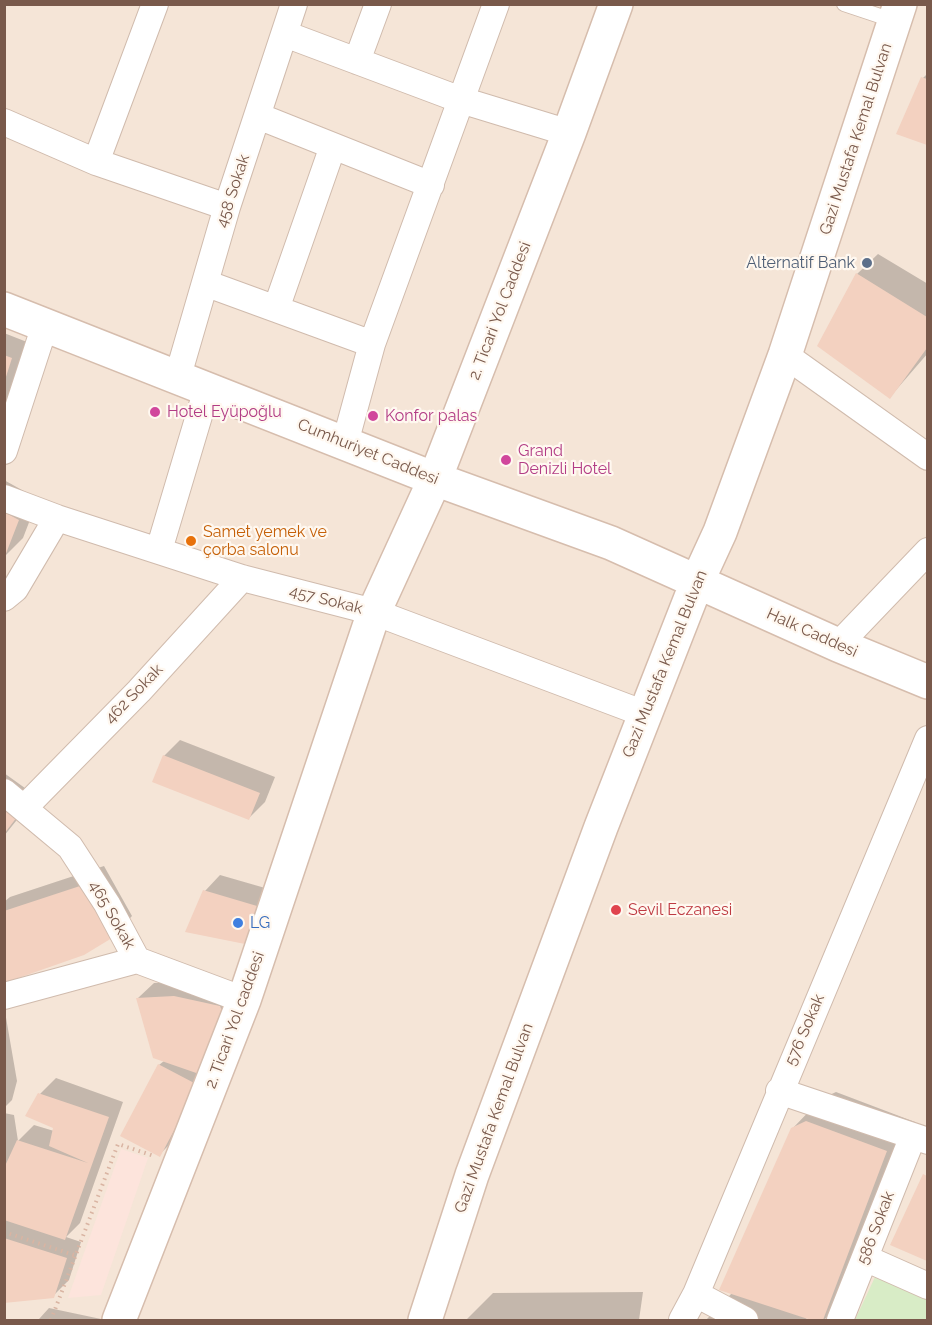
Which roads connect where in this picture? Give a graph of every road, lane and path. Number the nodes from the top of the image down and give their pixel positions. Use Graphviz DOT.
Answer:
graph roads {
  1 [pos="155,4"];
  2 [pos="294,4"];
  3 [pos="378,4"];
  4 [pos="496,4"];
  5 [pos="616,4"];
  6 [pos="844,4"];
  7 [pos="897,13"];
  8 [pos="285,34"];
  9 [pos="357,62"];
  10 [pos="461,100"];
  11 [pos="258,116"];
  12 [pos="4,122"];
  13 [pos="569,133"];
  14 [pos="333,146"];
  15 [pos="96,162"];
  16 [pos="431,185"];
  17 [pos="227,207"];
  18 [pos="205,283"];
  19 [pos="4,309"];
  20 [pos="276,309"];
  21 [pos="45,325"];
  22 [pos="372,344"];
  23 [pos="785,355"];
  24 [pos="177,379"];
  25 [pos="207,389"];
  26 [pos="345,443"];
  27 [pos="4,451"];
  28 [pos="927,457"];
  29 [pos="435,479"];
  30 [pos="4,498"];
  31 [pos="57,518"];
  32 [pos="159,550"];
  33 [pos="927,551"];
  34 [pos="242,579"];
  35 [pos="697,582"];
  36 [pos="4,598"];
  37 [pos="374,612"];
  38 [pos="838,645"];
  39 [pos="927,682"];
  40 [pos="645,714"];
  41 [pos="927,739"];
  42 [pos="4,792"];
  43 [pos="24,808"];
  44 [pos="137,960"];
  45 [pos="4,996"];
  46 [pos="244,1000"];
  47 [pos="779,1091"];
  48 [pos="920,1138"];
  49 [pos="180,1164"];
  50 [pos="4,1232"];
  51 [pos="77,1256"];
  52 [pos="865,1258"];
  53 [pos="927,1286"];
  54 [pos="696,1294"];
  55 [pos="51,1320"];
  56 [pos="119,1320"];
  57 [pos="424,1320"];
  58 [pos="682,1320"];
  59 [pos="745,1320"];
  60 [pos="840,1320"];
  1 -- 15 [label="street"];
  2 -- 8 [label="street, 458 Sokak"];
  3 -- 9 [label="street"];
  4 -- 10 [label="street"];
  5 -- 13 [label="main road, 2. Ticari Yol Caddesi"];
  6 -- 7 [label="lane"];
  7 -- 23 [label="main road, Gazi Mustafa Kemal Bulvan"];
  8 -- 9 [label="street"];
  8 -- 11 [label="street, 458 Sokak"];
  9 -- 10 [label="street"];
  10 -- 13 [label="street"];
  10 -- 16 [label="street"];
  11 -- 14 [label="street"];
  11 -- 17 [label="street, 458 Sokak"];
  12 -- 15 [label="street"];
  13 -- 29 [label="main road, 2. Ticari Yol Caddesi"];
  14 -- 16 [label="street"];
  14 -- 20 [label="street"];
  15 -- 17 [label="street"];
  16 -- 22 [label="street"];
  17 -- 18 [label="street, 458 Sokak"];
  18 -- 20 [label="street"];
  18 -- 24 [label="street, 458 Sokak"];
  19 -- 21 [label="main road, Cumhuriyet Caddesi"];
  20 -- 22 [label="street"];
  21 -- 24 [label="main road, Cumhuriyet Caddesi"];
  21 -- 27 [label="street"];
  22 -- 26 [label="street"];
  23 -- 28 [label="street"];
  23 -- 35 [label="main road, Gazi Mustafa Kemal Bulvan"];
  24 -- 25 [label="main road, Cumhuriyet Caddesi"];
  25 -- 26 [label="main road, Cumhuriyet Caddesi"];
  25 -- 32 [label="street"];
  26 -- 29 [label="main road, Cumhuriyet Caddesi"];
  29 -- 35 [label="main road, Cumhuriyet Caddesi"];
  29 -- 37 [label="main road, 2. Ticari Yol Caddesi"];
  30 -- 31 [label="street, 457 Sokak"];
  31 -- 32 [label="street, 457 Sokak"];
  31 -- 36 [label="street"];
  32 -- 34 [label="street, 457 Sokak"];
  33 -- 38 [label="street"];
  34 -- 37 [label="street, 457 Sokak"];
  34 -- 43 [label="street, 462 Sokak"];
  35 -- 38 [label="main road, Halk Caddesi"];
  35 -- 40 [label="main road, Gazi Mustafa Kemal Bulvan"];
  37 -- 40 [label="street, 457 Sokak"];
  37 -- 46 [label="main road, 2. Ticari Yol caddesi"];
  38 -- 39 [label="main road, Halk Caddesi"];
  40 -- 57 [label="main road, Gazi Mustafa Kemal Bulvan"];
  41 -- 47 [label="street, 576 Sokak"];
  42 -- 43 [label="street, 465 Sokak"];
  43 -- 44 [label="street, 465 Sokak"];
  44 -- 45 [label="street"];
  44 -- 46 [label="street, 465 Sokak"];
  46 -- 49 [label="main road, 2. Ticari Yol caddesi"];
  47 -- 48 [label="street"];
  47 -- 54 [label="street, 576 Sokak"];
  48 -- 52 [label="street, 586 Sokak"];
  49 -- 51 [label="path"];
  49 -- 56 [label="main road, 2. Ticari Yol caddesi"];
  50 -- 51 [label="path"];
  51 -- 55 [label="path"];
  52 -- 53 [label="street"];
  52 -- 60 [label="street, 586 Sokak"];
  54 -- 58 [label="street, 576 Sokak"];
  54 -- 59 [label="street"];
}
